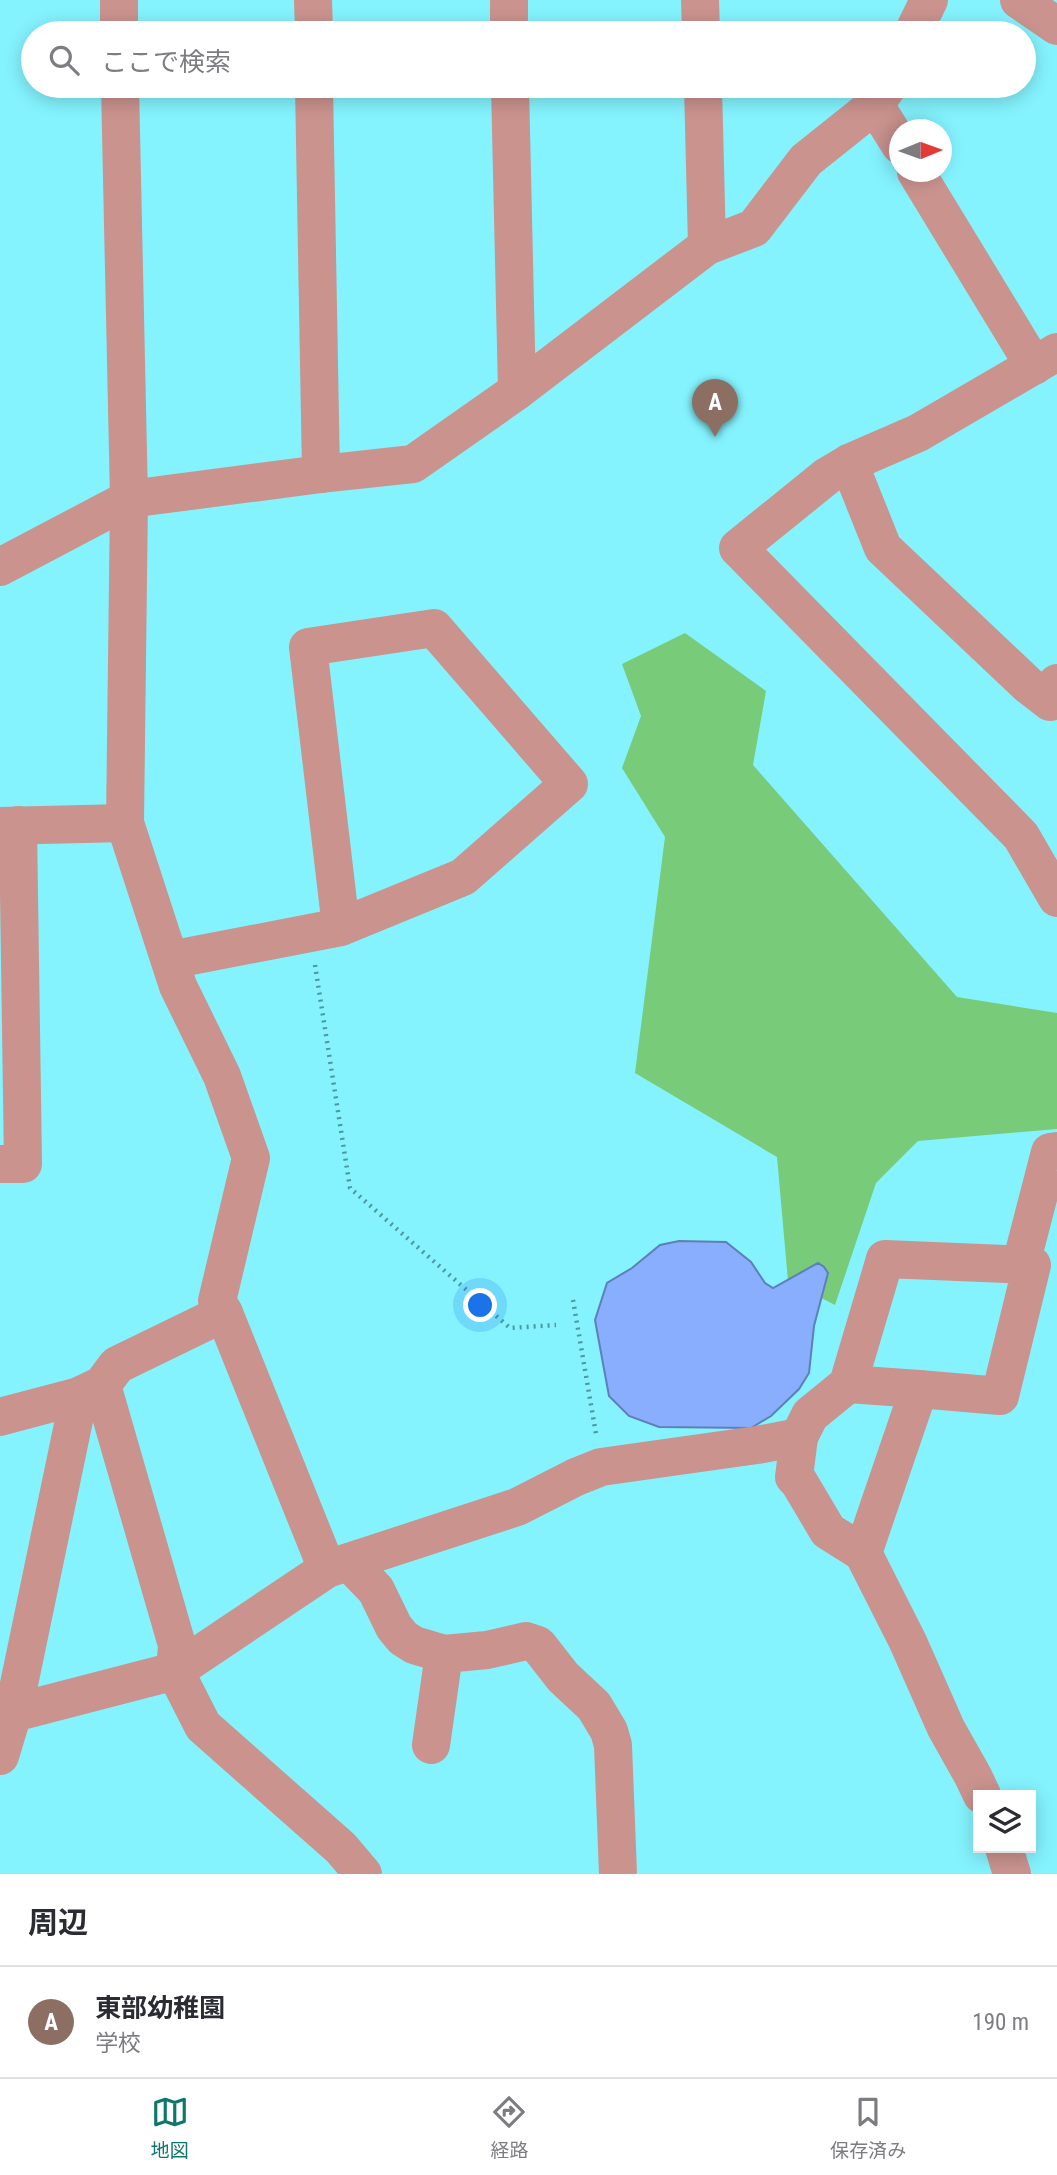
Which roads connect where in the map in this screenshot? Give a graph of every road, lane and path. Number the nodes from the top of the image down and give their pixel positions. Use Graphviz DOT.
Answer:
graph roads {
  1 [pos="118,0"];
  2 [pos="313,0"];
  3 [pos="509,0"];
  4 [pos="700,0"];
  5 [pos="929,0"];
  6 [pos="1019,0"];
  7 [pos="119,21"];
  8 [pos="314,21"];
  9 [pos="509,21"];
  10 [pos="701,21"];
  11 [pos="919,21"];
  12 [pos="1057,26"];
  13 [pos="120,98"];
  14 [pos="314,98"];
  15 [pos="510,98"];
  16 [pos="703,98"];
  17 [pos="880,98"];
  18 [pos="883,98"];
  19 [pos="890,119"];
  20 [pos="923,182"];
  21 [pos="707,246"];
  22 [pos="1045,359"];
  23 [pos="517,391"];
  24 [pos="849,463"];
  25 [pos="321,474"];
  26 [pos="129,499"];
  27 [pos="0,567"];
  28 [pos="1055,697"];
  29 [pos="125,823"];
  30 [pos="9,825"];
  31 [pos="1053,881"];
  32 [pos="326,930"];
  33 [pos="170,960"];
  34 [pos="1057,1151"];
  35 [pos="0,1164"];
  36 [pos="1021,1264"];
  37 [pos="573,1300"];
  38 [pos="224,1314"];
  39 [pos="556,1325"];
  40 [pos="848,1384"];
  41 [pos="919,1389"];
  42 [pos="90,1391"];
  43 [pos="0,1417"];
  44 [pos="799,1437"];
  45 [pos="601,1467"];
  46 [pos="863,1553"];
  47 [pos="338,1566"];
  48 [pos="444,1654"];
  49 [pos="175,1671"];
  50 [pos="13,1713"];
  51 [pos="431,1745"];
  52 [pos="0,1756"];
  53 [pos="980,1790"];
  54 [pos="1006,1853"];
  55 [pos="363,1874"];
  56 [pos="618,1874"];
  57 [pos="1012,1874"];
  1 -- 7 [label="street"];
  2 -- 8 [label="street"];
  3 -- 9 [label="street"];
  4 -- 10 [label="street"];
  5 -- 11 [label="street"];
  6 -- 12 [label="street"];
  13 -- 26 [label="street"];
  14 -- 25 [label="street"];
  15 -- 23 [label="street"];
  16 -- 21 [label="street"];
  17 -- 21 [label="street"];
  18 -- 19 [label="street"];
  20 -- 22 [label="street"];
  21 -- 23 [label="street"];
  22 -- 24 [label="street"];
  23 -- 25 [label="street"];
  24 -- 28 [label="street"];
  24 -- 31 [label="street"];
  25 -- 26 [label="street"];
  26 -- 27 [label="street"];
  26 -- 29 [label="street"];
  29 -- 30 [label="street"];
  29 -- 33 [label="street"];
  30 -- 35 [label="street"];
  32 -- 32 [label="street"];
  32 -- 33 [label="street"];
  32 -- 39 [label="path"];
  33 -- 38 [label="street"];
  34 -- 36 [label="street"];
  36 -- 40 [label="street"];
  36 -- 41 [label="street"];
  37 -- 45 [label="path"];
  38 -- 42 [label="street"];
  38 -- 47 [label="street"];
  40 -- 41 [label="street"];
  40 -- 44 [label="street"];
  41 -- 46 [label="street"];
  42 -- 43 [label="street"];
  42 -- 49 [label="street"];
  42 -- 50 [label="street"];
  44 -- 45 [label="street"];
  44 -- 46 [label="street"];
  45 -- 47 [label="street"];
  46 -- 53 [label="street"];
  47 -- 48 [label="street"];
  47 -- 49 [label="street"];
  48 -- 51 [label="street"];
  48 -- 56 [label="street"];
  49 -- 50 [label="street"];
  49 -- 55 [label="street"];
  50 -- 52 [label="street"];
  54 -- 57 [label="street"];
}
